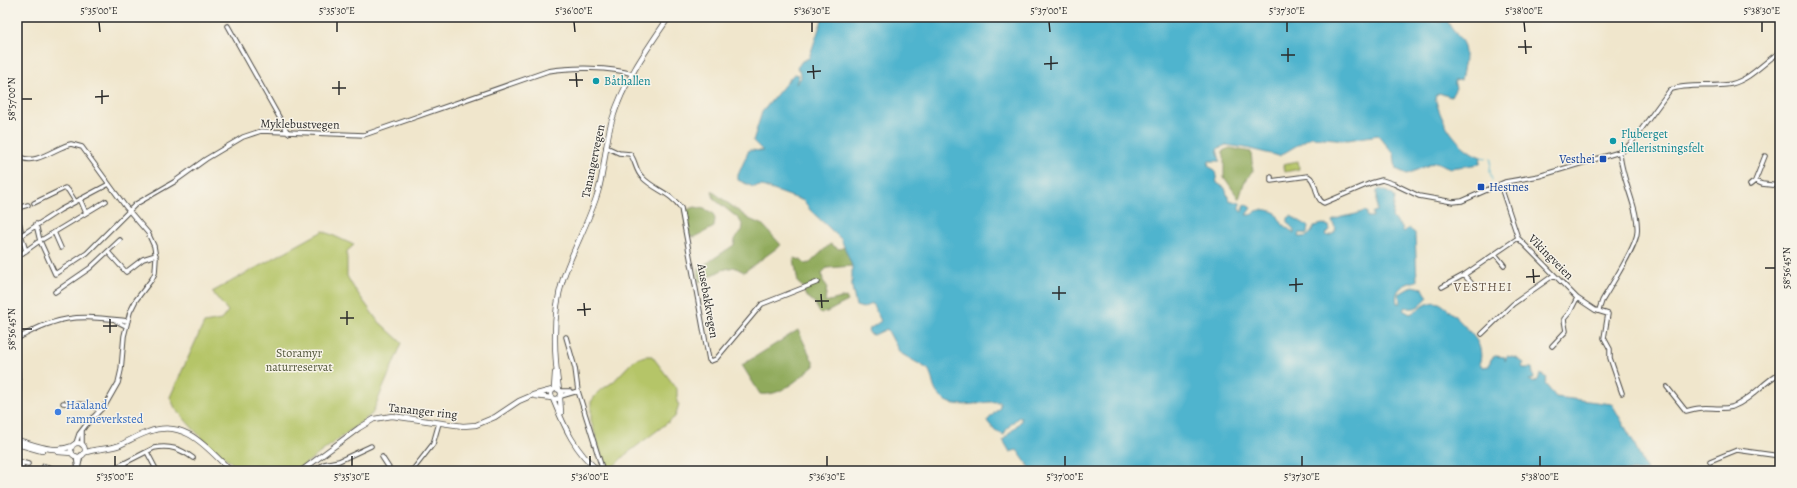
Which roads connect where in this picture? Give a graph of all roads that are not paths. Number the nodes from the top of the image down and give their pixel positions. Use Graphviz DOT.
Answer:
graph roads {
  1 [pos="669,17"];
  2 [pos="228,26"];
  3 [pos="1780,52"];
  4 [pos="633,74"];
  5 [pos="288,133"];
  6 [pos="606,147"];
  7 [pos="17,150"];
  8 [pos="1620,152"];
  9 [pos="1765,156"];
  10 [pos="1270,177"];
  11 [pos="1755,181"];
  12 [pos="107,183"];
  13 [pos="1500,184"];
  14 [pos="1750,185"];
  15 [pos="1780,186"];
  16 [pos="80,199"];
  17 [pos="75,201"];
  18 [pos="106,201"];
  19 [pos="34,203"];
  20 [pos="28,204"];
  21 [pos="17,208"];
  22 [pos="129,211"];
  23 [pos="17,213"];
  24 [pos="86,213"];
  25 [pos="36,224"];
  26 [pos="21,230"];
  27 [pos="54,232"];
  28 [pos="19,237"];
  29 [pos="1518,238"];
  30 [pos="43,239"];
  31 [pos="120,240"];
  32 [pos="38,242"];
  33 [pos="61,248"];
  34 [pos="26,251"];
  35 [pos="108,252"];
  36 [pos="1495,254"];
  37 [pos="156,255"];
  38 [pos="17,256"];
  39 [pos="1504,265"];
  40 [pos="1464,275"];
  41 [pos="1554,275"];
  42 [pos="818,282"];
  43 [pos="1474,286"];
  44 [pos="1442,287"];
  45 [pos="55,292"];
  46 [pos="1577,298"];
  47 [pos="1597,310"];
  48 [pos="127,324"];
  49 [pos="1482,334"];
  50 [pos="20,337"];
  51 [pos="566,337"];
  52 [pos="1552,346"];
  53 [pos="17,366"];
  54 [pos="556,366"];
  55 [pos="1780,373"];
  56 [pos="1667,387"];
  57 [pos="553,390"];
  58 [pos="578,391"];
  59 [pos="1622,393"];
  60 [pos="560,394"];
  61 [pos="528,397"];
  62 [pos="553,398"];
  63 [pos="63,403"];
  64 [pos="17,404"];
  65 [pos="99,411"];
  66 [pos="439,422"];
  67 [pos="566,428"];
  68 [pos="82,430"];
  69 [pos="17,440"];
  70 [pos="17,444"];
  71 [pos="74,444"];
  72 [pos="83,446"];
  73 [pos="371,446"];
  74 [pos="98,449"];
  75 [pos="147,452"];
  76 [pos="82,454"];
  77 [pos="74,455"];
  78 [pos="1780,456"];
  79 [pos="382,457"];
  80 [pos="193,458"];
  81 [pos="17,461"];
  82 [pos="1710,461"];
  83 [pos="22,462"];
  84 [pos="28,464"];
  85 [pos="124,464"];
  86 [pos="44,466"];
  87 [pos="78,470"];
  88 [pos="601,470"];
  89 [pos="22,471"];
  90 [pos="61,471"];
  91 [pos="110,471"];
  92 [pos="128,471"];
  93 [pos="157,471"];
  94 [pos="231,471"];
  95 [pos="301,471"];
  96 [pos="314,471"];
  97 [pos="393,471"];
  98 [pos="400,471"];
  99 [pos="412,471"];
  1 -- 4 [label="main road, Tanangervegen"];
  2 -- 5 [label="street"];
  3 -- 8 [label="street"];
  4 -- 5 [label="street, Myklebustvegen"];
  4 -- 6 [label="main road, Tanangervegen"];
  5 -- 22 [label="street, Myklebustvegen"];
  6 -- 42 [label="street, Ausebakkvegen"];
  6 -- 54 [label="main road, Tanangervegen"];
  7 -- 12 [label="street"];
  8 -- 13 [label="street"];
  8 -- 47 [label="street"];
  9 -- 11 [label="street"];
  10 -- 13 [label="street"];
  11 -- 14 [label="street"];
  11 -- 15 [label="street"];
  12 -- 16 [label="street"];
  12 -- 22 [label="street"];
  13 -- 29 [label="street, Vikingveien"];
  16 -- 17 [label="street"];
  16 -- 24 [label="street"];
  17 -- 19 [label="street"];
  17 -- 25 [label="street"];
  18 -- 24 [label="street"];
  20 -- 21 [label="street"];
  22 -- 25 [label="street, Myklebustvegen"];
  22 -- 37 [label="street"];
  23 -- 26 [label="street"];
  24 -- 27 [label="street"];
  25 -- 28 [label="street"];
  27 -- 30 [label="street"];
  27 -- 33 [label="street"];
  28 -- 34 [label="street"];
  29 -- 36 [label="street"];
  29 -- 41 [label="street, Vikingveien"];
  31 -- 35 [label="street"];
  32 -- 34 [label="street"];
  34 -- 38 [label="street"];
  35 -- 37 [label="street"];
  35 -- 45 [label="street"];
  36 -- 39 [label="street"];
  36 -- 40 [label="street"];
  37 -- 48 [label="street"];
  40 -- 43 [label="street"];
  40 -- 44 [label="street"];
  41 -- 46 [label="street, Vikingveien"];
  41 -- 49 [label="street"];
  46 -- 47 [label="street, Vikingveien"];
  46 -- 52 [label="street"];
  47 -- 59 [label="street"];
  48 -- 50 [label="street"];
  48 -- 65 [label="street"];
  51 -- 58 [label="street"];
  53 -- 64 [label="main road"];
  54 -- 57 [label="main road, Tanangervegen"];
  54 -- 60 [label="main road, Tanangervegen"];
  55 -- 56 [label="street"];
  57 -- 60 [label="main road, Tananger ring"];
  57 -- 61 [label="main road, Tananger ring"];
  57 -- 62 [label="main road, Tanangervegen"];
  58 -- 60 [label="street"];
  58 -- 88 [label="street"];
  60 -- 62 [label="main road, Tananger ring"];
  60 -- 67 [label="main road, Tanangervegen"];
  61 -- 62 [label="main road, Tananger ring"];
  61 -- 66 [label="main road, Tananger ring"];
  62 -- 67 [label="main road, Tanangervegen"];
  63 -- 65 [label="street"];
  65 -- 68 [label="street"];
  66 -- 95 [label="main road, Tananger ring"];
  66 -- 99 [label="street"];
  67 -- 88 [label="main road, Tanangervegen"];
  68 -- 71 [label="street"];
  68 -- 72 [label="street"];
  69 -- 71 [label="main road"];
  70 -- 77 [label="main road"];
  71 -- 72 [label="main road"];
  71 -- 77 [label="main road"];
  72 -- 74 [label="main road"];
  72 -- 76 [label="main road"];
  73 -- 96 [label="street"];
  74 -- 76 [label="main road"];
  74 -- 94 [label="main road"];
  75 -- 80 [label="street"];
  75 -- 85 [label="street"];
  75 -- 93 [label="street"];
  76 -- 77 [label="main road"];
  76 -- 87 [label="street"];
  77 -- 87 [label="street"];
  78 -- 82 [label="street"];
  79 -- 97 [label="street"];
  81 -- 83 [label="street"];
  83 -- 84 [label="street"];
  83 -- 89 [label="street"];
  85 -- 91 [label="street"];
  85 -- 92 [label="street"];
  86 -- 90 [label="street"];
  97 -- 98 [label="street"];
}
